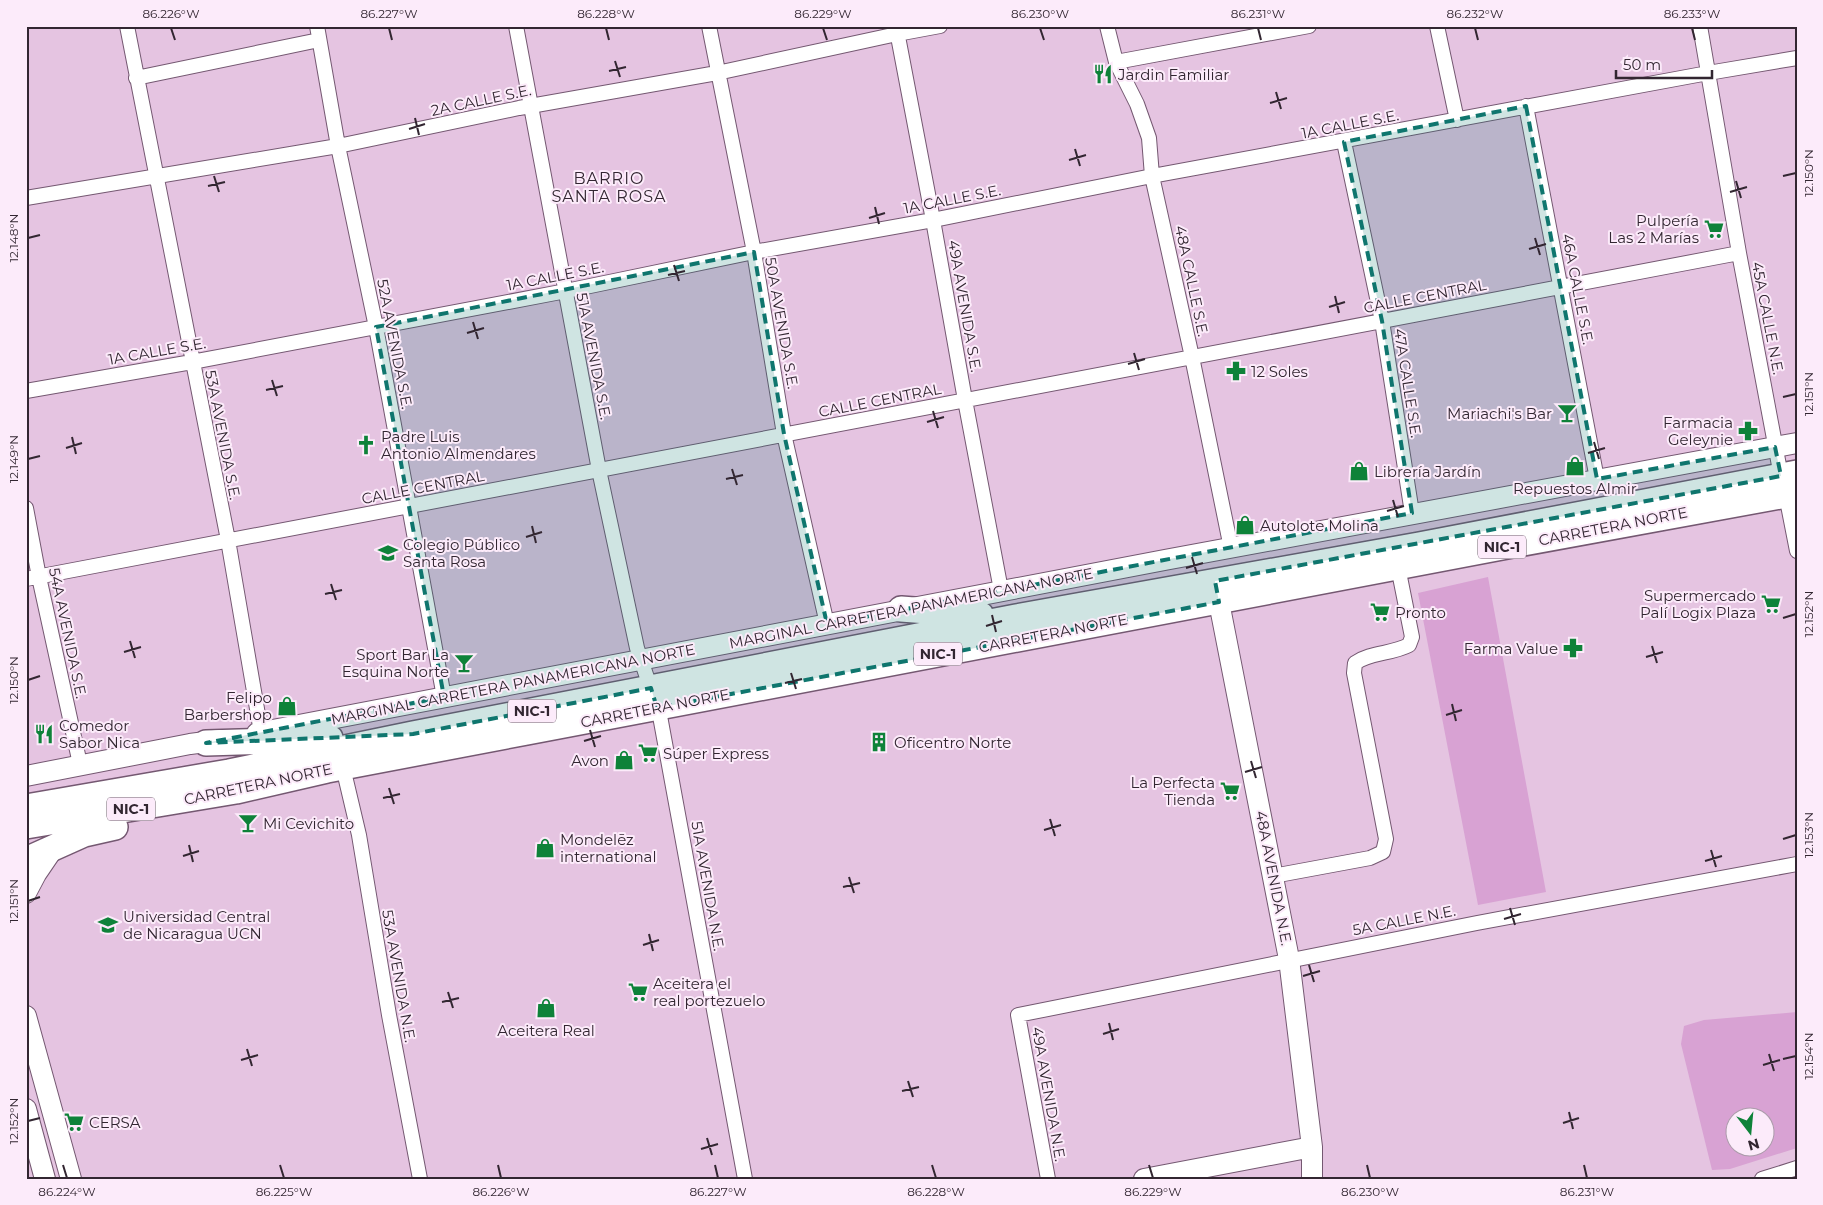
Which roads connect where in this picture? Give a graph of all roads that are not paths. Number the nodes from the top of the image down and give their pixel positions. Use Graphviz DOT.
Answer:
graph roads {
  1 [pos="127,26"];
  2 [pos="317,26"];
  3 [pos="516,26"];
  4 [pos="708,26"];
  5 [pos="940,26"];
  6 [pos="1107,26"];
  7 [pos="1310,26"];
  8 [pos="1437,26"];
  9 [pos="1700,26"];
  10 [pos="897,30"];
  11 [pos="319,40"];
  12 [pos="1797,58"];
  13 [pos="1116,62"];
  14 [pos="717,72"];
  15 [pos="1708,73"];
  16 [pos="136,78"];
  17 [pos="531,106"];
  18 [pos="1526,106"];
  19 [pos="1457,120"];
  20 [pos="1344,142"];
  21 [pos="338,146"];
  22 [pos="1152,176"];
  23 [pos="156,177"];
  24 [pos="26,198"];
  25 [pos="934,220"];
  26 [pos="754,252"];
  27 [pos="1739,253"];
  28 [pos="1562,287"];
  29 [pos="566,291"];
  30 [pos="1382,321"];
  31 [pos="376,327"];
  32 [pos="1192,357"];
  33 [pos="192,362"];
  34 [pos="26,391"];
  35 [pos="965,400"];
  36 [pos="784,434"];
  37 [pos="1797,443"];
  38 [pos="1775,447"];
  39 [pos="599,470"];
  40 [pos="1597,479"];
  41 [pos="1790,484"];
  42 [pos="409,506"];
  43 [pos="26,508"];
  44 [pos="1412,513"];
  45 [pos="228,540"];
  46 [pos="1231,548"];
  47 [pos="1797,550"];
  48 [pos="1398,567"];
  49 [pos="32,578"];
  50 [pos="1001,590"];
  51 [pos="1217,591"];
  52 [pos="901,609"];
  53 [pos="1016,617"];
  54 [pos="827,624"];
  55 [pos="641,660"];
  56 [pos="444,697"];
  57 [pos="654,698"];
  58 [pos="261,732"];
  59 [pos="526,732"];
  60 [pos="412,734"];
  61 [pos="206,743"];
  62 [pos="80,764"];
  63 [pos="26,776"];
  64 [pos="346,780"];
  65 [pos="232,781"];
  66 [pos="26,807"];
  67 [pos="26,826"];
  68 [pos="53,849"];
  69 [pos="26,860"];
  70 [pos="1797,864"];
  71 [pos="1273,876"];
  72 [pos="26,893"];
  73 [pos="1290,959"];
  74 [pos="1018,1015"];
  75 [pos="26,1016"];
  76 [pos="26,1109"];
  77 [pos="1312,1148"];
  78 [pos="1797,1168"];
  79 [pos="45,1179"];
  80 [pos="71,1179"];
  81 [pos="420,1179"];
  82 [pos="745,1179"];
  83 [pos="1048,1179"];
  84 [pos="1144,1179"];
  85 [pos="1312,1179"];
  86 [pos="1762,1179"];
  1 -- 16 [label="street, 53A AVENIDA S.E."];
  2 -- 11 [label="street, 52A AVENIDA S.E."];
  3 -- 17 [label="street, 51A AVENIDA S.E."];
  4 -- 14 [label="street, 50A AVENIDA S.E."];
  5 -- 10 [label="street, 2A CALLE S.E."];
  6 -- 13 [label="street, 48A CALLE S.E."];
  7 -- 13 [label="street"];
  8 -- 19 [label="street"];
  9 -- 15 [label="street, 45A CALLE N.E."];
  10 -- 14 [label="street, 2A CALLE S.E."];
  10 -- 25 [label="street, 49A AVENIDA S.E."];
  11 -- 16 [label="street"];
  11 -- 21 [label="street, 52A AVENIDA S.E."];
  12 -- 15 [label="street, 1A CALLE S.E."];
  13 -- 22 [label="street, 48A CALLE S.E."];
  14 -- 17 [label="street, 2A CALLE S.E."];
  14 -- 26 [label="street, 50A AVENIDA S.E."];
  15 -- 18 [label="street, 1A CALLE S.E."];
  15 -- 27 [label="street, 45A CALLE N.E."];
  16 -- 23 [label="street, 53A AVENIDA S.E."];
  17 -- 21 [label="street, 2A CALLE S.E."];
  17 -- 29 [label="street, 51A AVENIDA S.E."];
  18 -- 19 [label="street, 1A CALLE S.E."];
  18 -- 28 [label="street, 46A CALLE S.E."];
  19 -- 20 [label="street, 1A CALLE S.E."];
  20 -- 22 [label="street, 1A CALLE S.E."];
  20 -- 30 [label="street, 47A CALLE S.E."];
  21 -- 23 [label="street, 2A CALLE S.E."];
  21 -- 31 [label="street, 52A AVENIDA S.E."];
  22 -- 25 [label="street, 1A CALLE S.E."];
  22 -- 32 [label="street, 48A CALLE S.E."];
  23 -- 24 [label="street, 2A CALLE S.E."];
  23 -- 33 [label="street, 53A AVENIDA S.E."];
  25 -- 26 [label="street, 1A CALLE S.E."];
  25 -- 35 [label="street, 49A AVENIDA S.E."];
  26 -- 29 [label="street, 1A CALLE S.E."];
  26 -- 36 [label="street, 50A AVENIDA S.E."];
  27 -- 28 [label="street, CALLE CENTRAL"];
  27 -- 38 [label="street, 45A CALLE N.E."];
  28 -- 30 [label="street, CALLE CENTRAL"];
  28 -- 40 [label="street, 46A CALLE S.E."];
  29 -- 31 [label="street, 1A CALLE S.E."];
  29 -- 39 [label="street, 51A AVENIDA S.E."];
  30 -- 32 [label="street, CALLE CENTRAL"];
  30 -- 44 [label="street, 47A CALLE S.E."];
  31 -- 33 [label="street, 1A CALLE S.E."];
  31 -- 42 [label="street, 52A AVENIDA S.E."];
  32 -- 35 [label="street, CALLE CENTRAL"];
  32 -- 46 [label="street, 48A CALLE S.E."];
  33 -- 34 [label="street, 1A CALLE S.E."];
  33 -- 45 [label="street, 53A AVENIDA S.E."];
  35 -- 36 [label="street, CALLE CENTRAL"];
  35 -- 50 [label="street, 49A AVENIDA S.E."];
  36 -- 39 [label="street, CALLE CENTRAL"];
  36 -- 54 [label="street, 50A AVENIDA S.E."];
  37 -- 38 [label="street, MARGINAL CARRETERA PANAMERICANA NORTE"];
  38 -- 40 [label="street, MARGINAL CARRETERA PANAMERICANA NORTE"];
  38 -- 41 [label="street, 45A CALLE N.E."];
  39 -- 42 [label="street, CALLE CENTRAL"];
  39 -- 55 [label="street, 51A AVENIDA S.E."];
  40 -- 44 [label="street, MARGINAL CARRETERA PANAMERICANA NORTE"];
  41 -- 47 [label="street, 45A CALLE N.E."];
  41 -- 48 [label="highway, CARRETERA NORTE / NIC-1"];
  41 -- 51 [label="highway, CARRETERA NORTE / NIC-1"];
  42 -- 45 [label="street, CALLE CENTRAL"];
  42 -- 56 [label="street, 52A AVENIDA S.E."];
  43 -- 49 [label="street, 54A AVENIDA S.E."];
  44 -- 46 [label="street, MARGINAL CARRETERA PANAMERICANA NORTE"];
  45 -- 49 [label="street, CALLE CENTRAL"];
  45 -- 58 [label="street, 53A AVENIDA S.E."];
  46 -- 50 [label="street, MARGINAL CARRETERA PANAMERICANA NORTE"];
  48 -- 51 [label="highway, CARRETERA NORTE / NIC-1"];
  48 -- 71 [label="street"];
  49 -- 62 [label="street, 54A AVENIDA S.E."];
  50 -- 52 [label="street, MARGINAL CARRETERA PANAMERICANA NORTE"];
  51 -- 53 [label="highway, CARRETERA NORTE / NIC-1"];
  51 -- 57 [label="highway, CARRETERA NORTE / NIC-1"];
  51 -- 71 [label="street, 48A AVENIDA N.E."];
  52 -- 53 [label="highway"];
  52 -- 54 [label="street, MARGINAL CARRETERA PANAMERICANA NORTE"];
  53 -- 57 [label="highway, CARRETERA NORTE / NIC-1"];
  54 -- 55 [label="street, MARGINAL CARRETERA PANAMERICANA NORTE"];
  55 -- 56 [label="street, MARGINAL CARRETERA PANAMERICANA NORTE"];
  55 -- 57 [label="street, 51A AVENIDA N.E."];
  56 -- 58 [label="street, MARGINAL CARRETERA PANAMERICANA NORTE"];
  57 -- 59 [label="highway, CARRETERA NORTE / NIC-1"];
  57 -- 60 [label="highway, CARRETERA NORTE / NIC-1"];
  57 -- 82 [label="street, 51A AVENIDA N.E."];
  58 -- 61 [label="street, MARGINAL CARRETERA PANAMERICANA NORTE"];
  59 -- 64 [label="highway"];
  59 -- 65 [label="highway, CARRETERA NORTE / NIC-1"];
  60 -- 61 [label="highway"];
  60 -- 65 [label="highway, CARRETERA NORTE / NIC-1"];
  61 -- 62 [label="street, MARGINAL CARRETERA PANAMERICANA NORTE"];
  62 -- 63 [label="street, MARGINAL CARRETERA PANAMERICANA NORTE"];
  64 -- 68 [label="highway"];
  64 -- 81 [label="street, 53A AVENIDA N.E."];
  65 -- 66 [label="highway, CARRETERA NORTE / NIC-1"];
  65 -- 67 [label="highway, CARRETERA NORTE / NIC-1"];
  68 -- 69 [label="highway"];
  68 -- 72 [label="street"];
  70 -- 73 [label="street, 5A CALLE N.E."];
  71 -- 73 [label="street, 48A AVENIDA N.E."];
  73 -- 74 [label="street, 5A CALLE N.E."];
  73 -- 77 [label="street, 48A AVENIDA N.E."];
  74 -- 83 [label="street, 49A AVENIDA N.E."];
  75 -- 80 [label="street"];
  76 -- 79 [label="street"];
  77 -- 84 [label="street"];
  77 -- 85 [label="street, 48A AVENIDA N.E."];
  78 -- 86 [label="street"];
}
